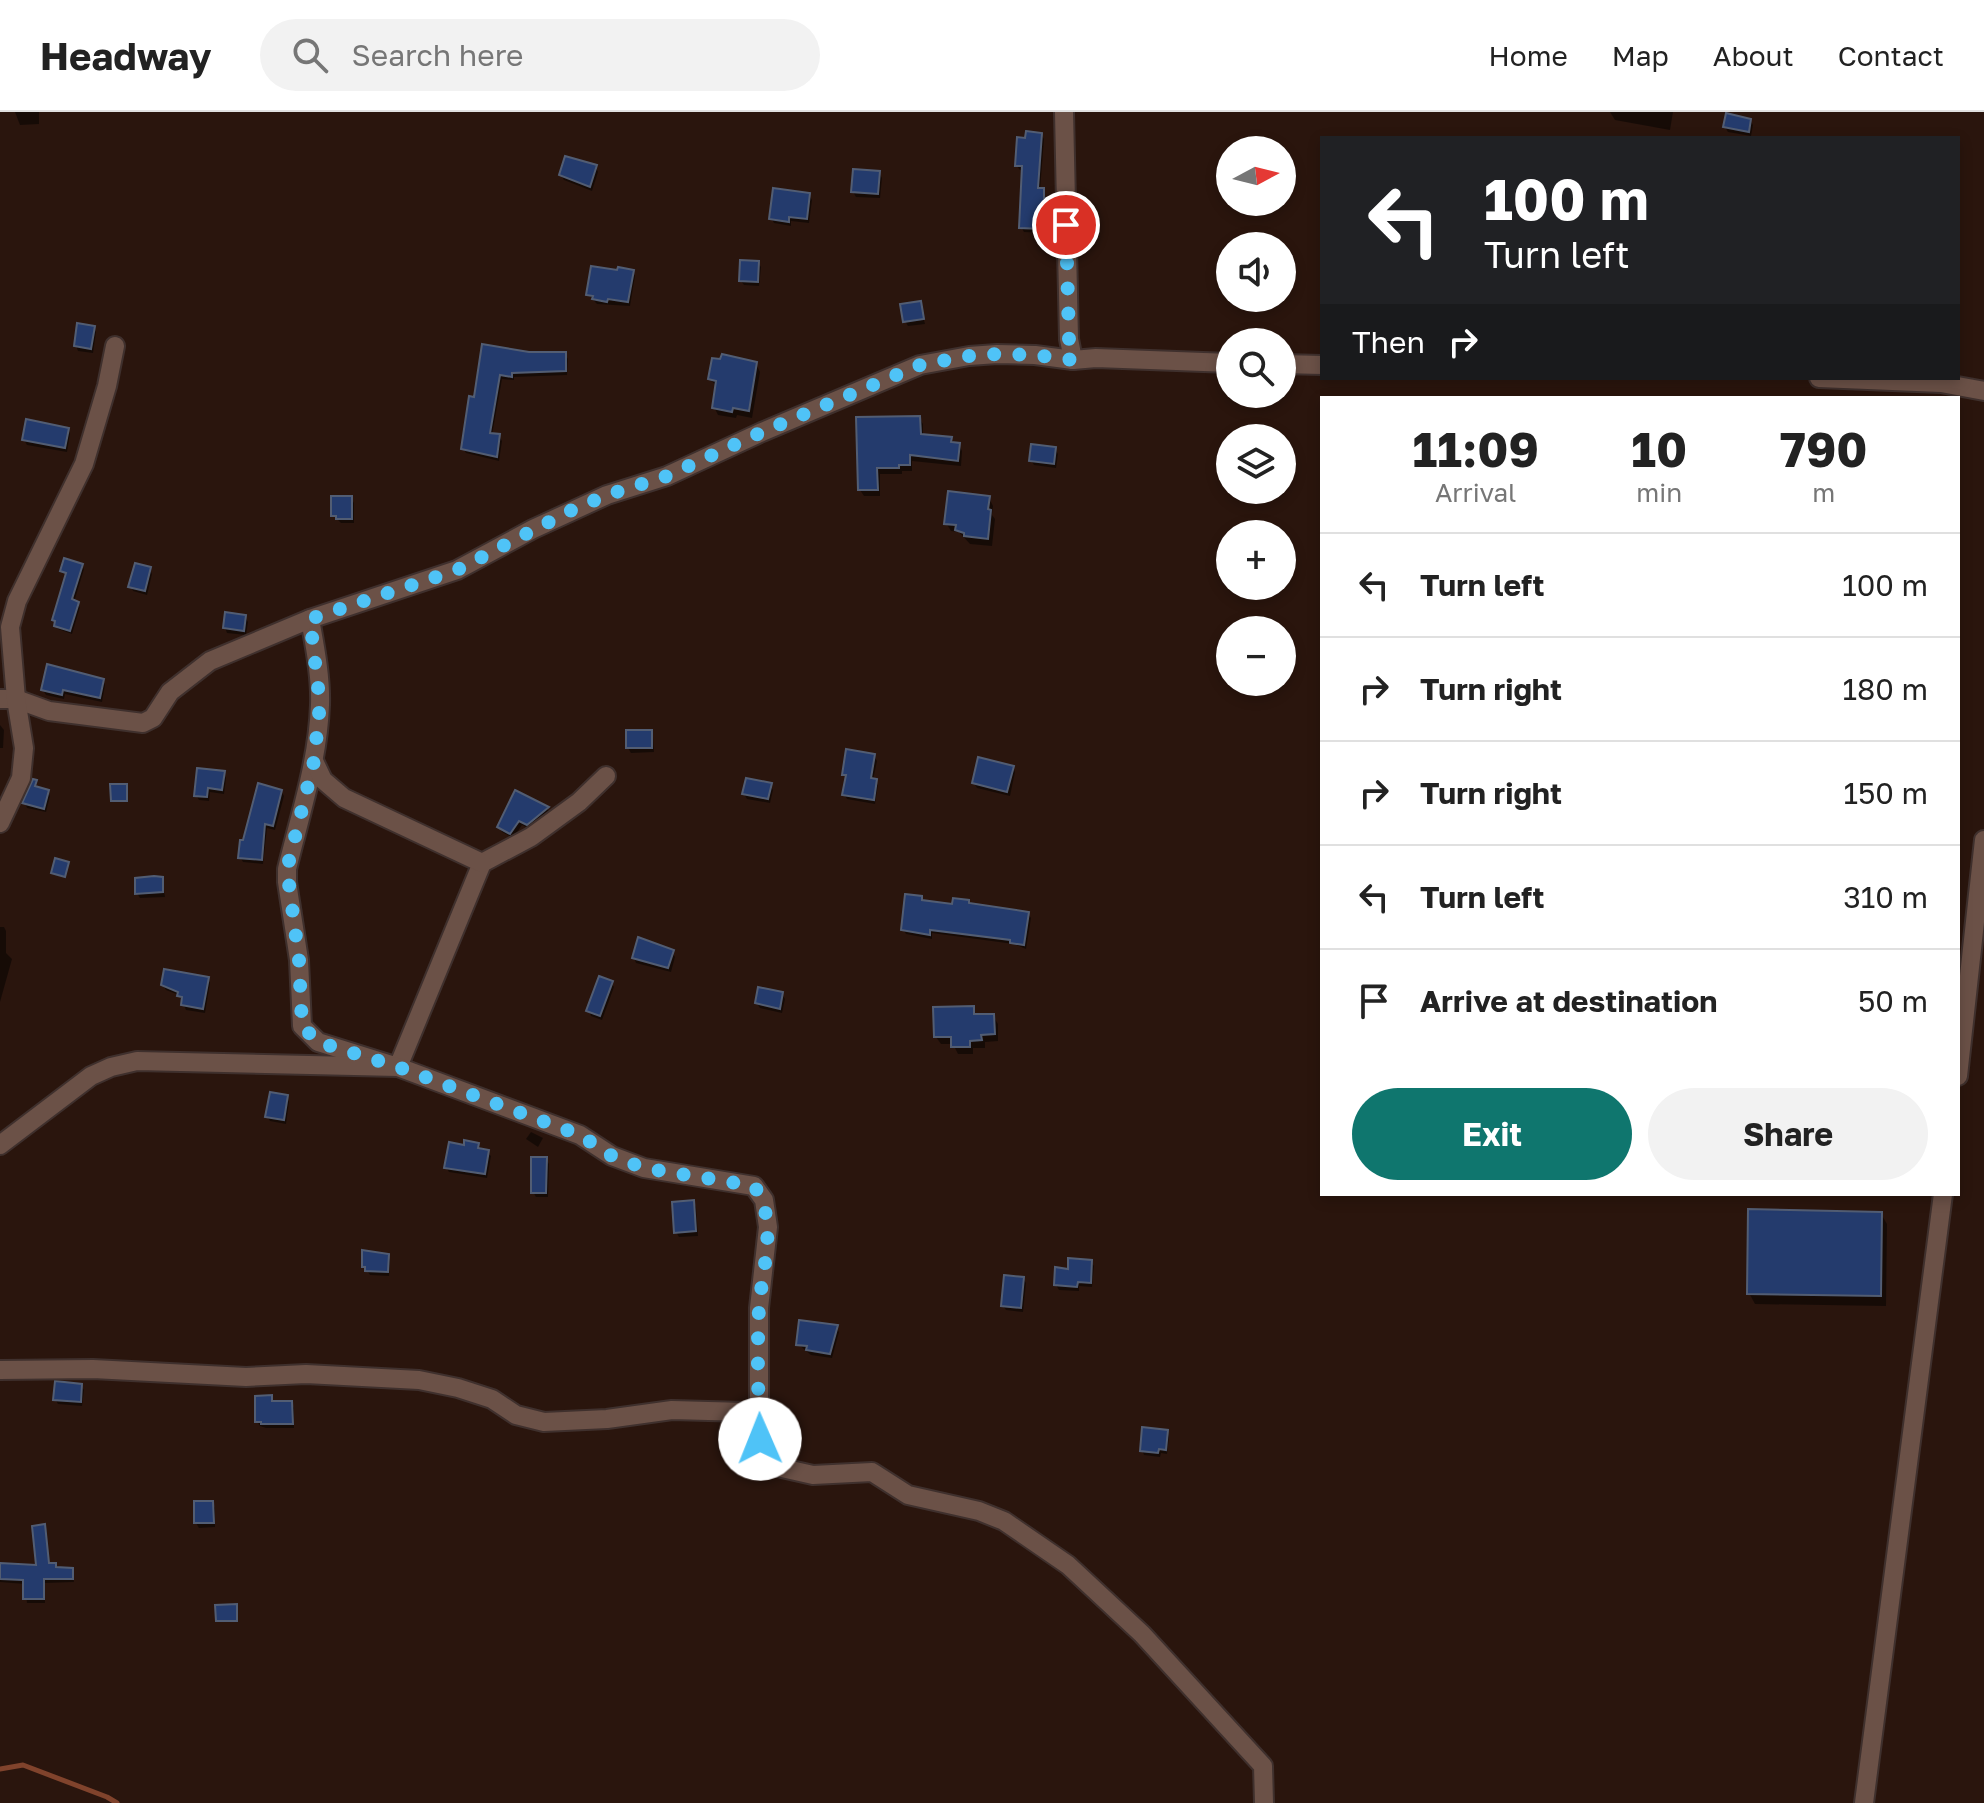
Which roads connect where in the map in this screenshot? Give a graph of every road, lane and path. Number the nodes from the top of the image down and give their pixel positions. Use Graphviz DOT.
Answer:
graph roads {
  1 [pos="1064,112"];
  2 [pos="115,346"];
  3 [pos="1073,360"];
  4 [pos="1216,362"];
  5 [pos="1296,364"];
  6 [pos="1320,365"];
  7 [pos="1868,380"];
  8 [pos="1984,391"];
  9 [pos="310,619"];
  10 [pos="8,699"];
  11 [pos="314,761"];
  12 [pos="606,776"];
  13 [pos="0,823"];
  14 [pos="1984,840"];
  15 [pos="482,863"];
  16 [pos="1960,1058"];
  17 [pos="398,1067"];
  18 [pos="0,1145"];
  19 [pos="1943,1196"];
  20 [pos="0,1370"];
  21 [pos="759,1418"];
  22 [pos="1264,1803"];
  23 [pos="1864,1803"];
  1 -- 3 [label="street"];
  2 -- 10 [label="street"];
  3 -- 4 [label="street"];
  3 -- 9 [label="street"];
  5 -- 6 [label="street"];
  7 -- 8 [label="street"];
  9 -- 10 [label="street"];
  9 -- 11 [label="street"];
  10 -- 13 [label="street"];
  11 -- 15 [label="street"];
  11 -- 17 [label="street"];
  12 -- 15 [label="street"];
  14 -- 16 [label="street"];
  15 -- 17 [label="street"];
  17 -- 18 [label="street"];
  17 -- 21 [label="street"];
  19 -- 23 [label="street"];
  20 -- 21 [label="street"];
  21 -- 22 [label="street"];
}
